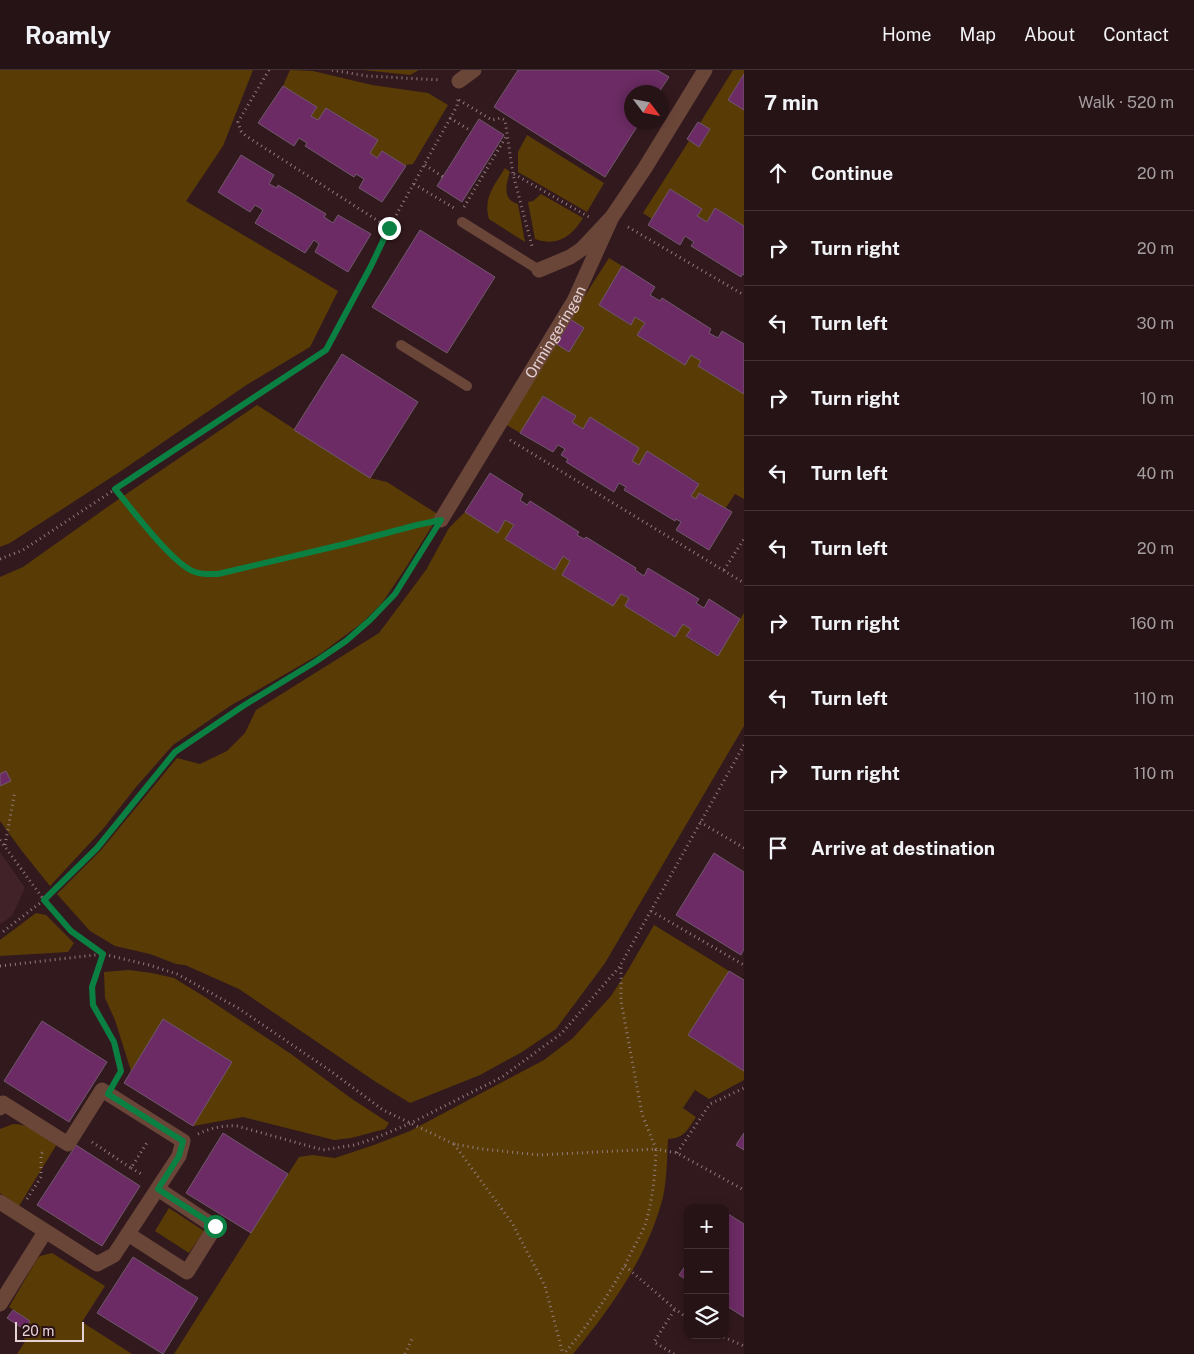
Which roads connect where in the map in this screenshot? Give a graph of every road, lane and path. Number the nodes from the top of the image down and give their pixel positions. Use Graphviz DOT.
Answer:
graph roads {
  1 [pos="269,70"];
  2 [pos="332,70"];
  3 [pos="474,70"];
  4 [pos="705,70"];
  5 [pos="459,81"];
  6 [pos="458,99"];
  7 [pos="450,118"];
  8 [pos="471,131"];
  9 [pos="508,135"];
  10 [pos="424,166"];
  11 [pos="513,174"];
  12 [pos="443,177"];
  13 [pos="414,184"];
  14 [pos="460,215"];
  15 [pos="612,217"];
  16 [pos="594,220"];
  17 [pos="389,228"];
  18 [pos="533,247"];
  19 [pos="539,270"];
  20 [pos="744,295"];
  21 [pos="401,345"];
  22 [pos="467,386"];
  23 [pos="495,430"];
  24 [pos="115,489"];
  25 [pos="441,520"];
  26 [pos="744,539"];
  27 [pos="0,559"];
  28 [pos="724,570"];
  29 [pos="744,583"];
  30 [pos="744,745"];
  31 [pos="15,792"];
  32 [pos="700,822"];
  33 [pos="0,840"];
  34 [pos="5,846"];
  35 [pos="744,848"];
  36 [pos="44,900"];
  37 [pos="651,911"];
  38 [pos="0,934"];
  39 [pos="103,954"];
  40 [pos="621,964"];
  41 [pos="744,965"];
  42 [pos="0,966"];
  43 [pos="744,1088"];
  44 [pos="108,1094"];
  45 [pos="0,1108"];
  46 [pos="411,1123"];
  47 [pos="158,1125"];
  48 [pos="76,1132"];
  49 [pos="54,1135"];
  50 [pos="183,1141"];
  51 [pos="454,1144"];
  52 [pos="656,1149"];
  53 [pos="677,1153"];
  54 [pos="158,1189"];
  55 [pos="744,1190"];
  56 [pos="0,1202"];
  57 [pos="18,1214"];
  58 [pos="45,1232"];
  59 [pos="128,1234"];
  60 [pos="625,1266"];
  61 [pos="0,1304"];
  62 [pos="675,1309"];
  63 [pos="684,1316"];
  64 [pos="412,1339"];
  65 [pos="728,1339"];
  66 [pos="744,1346"];
  67 [pos="405,1354"];
  68 [pos="563,1354"];
  69 [pos="674,1354"];
  1 -- 17 [label="path"];
  2 -- 5 [label="path"];
  3 -- 5 [label="street"];
  4 -- 15 [label="street"];
  5 -- 6 [label="path"];
  6 -- 7 [label="path"];
  6 -- 9 [label="path"];
  7 -- 8 [label="path"];
  7 -- 10 [label="path"];
  9 -- 11 [label="path"];
  9 -- 14 [label="path"];
  10 -- 12 [label="path"];
  10 -- 13 [label="path"];
  11 -- 16 [label="path"];
  11 -- 18 [label="path"];
  13 -- 14 [label="path"];
  13 -- 17 [label="path"];
  14 -- 19 [label="lane"];
  15 -- 19 [label="street"];
  15 -- 20 [label="path"];
  15 -- 23 [label="street, Ormingeringen"];
  17 -- 24 [label="path"];
  21 -- 22 [label="lane"];
  23 -- 25 [label="street, Ormingeringen"];
  23 -- 28 [label="path"];
  24 -- 25 [label="path"];
  24 -- 27 [label="path"];
  25 -- 36 [label="path"];
  26 -- 28 [label="path"];
  28 -- 29 [label="path"];
  30 -- 32 [label="path"];
  31 -- 34 [label="path"];
  32 -- 35 [label="path"];
  32 -- 37 [label="path"];
  33 -- 34 [label="path"];
  34 -- 36 [label="path"];
  36 -- 38 [label="path"];
  36 -- 39 [label="path"];
  37 -- 40 [label="path"];
  37 -- 41 [label="path"];
  39 -- 42 [label="path"];
  39 -- 44 [label="path"];
  39 -- 46 [label="path"];
  40 -- 46 [label="path"];
  40 -- 52 [label="path"];
  43 -- 53 [label="path"];
  44 -- 47 [label="street"];
  44 -- 48 [label="street"];
  45 -- 49 [label="street"];
  46 -- 50 [label="path"];
  46 -- 51 [label="path"];
  47 -- 48 [label="path"];
  47 -- 50 [label="street"];
  48 -- 49 [label="street"];
  49 -- 57 [label="path"];
  50 -- 54 [label="street"];
  51 -- 52 [label="path"];
  51 -- 68 [label="path"];
  52 -- 53 [label="path"];
  52 -- 60 [label="path"];
  53 -- 55 [label="path"];
  54 -- 59 [label="street"];
  54 -- 59 [label="street"];
  56 -- 57 [label="street"];
  57 -- 58 [label="street"];
  58 -- 59 [label="street"];
  58 -- 61 [label="street"];
  60 -- 62 [label="path"];
  60 -- 68 [label="path"];
  62 -- 63 [label="path"];
  62 -- 69 [label="path"];
  64 -- 67 [label="path"];
  65 -- 66 [label="path"];
}
